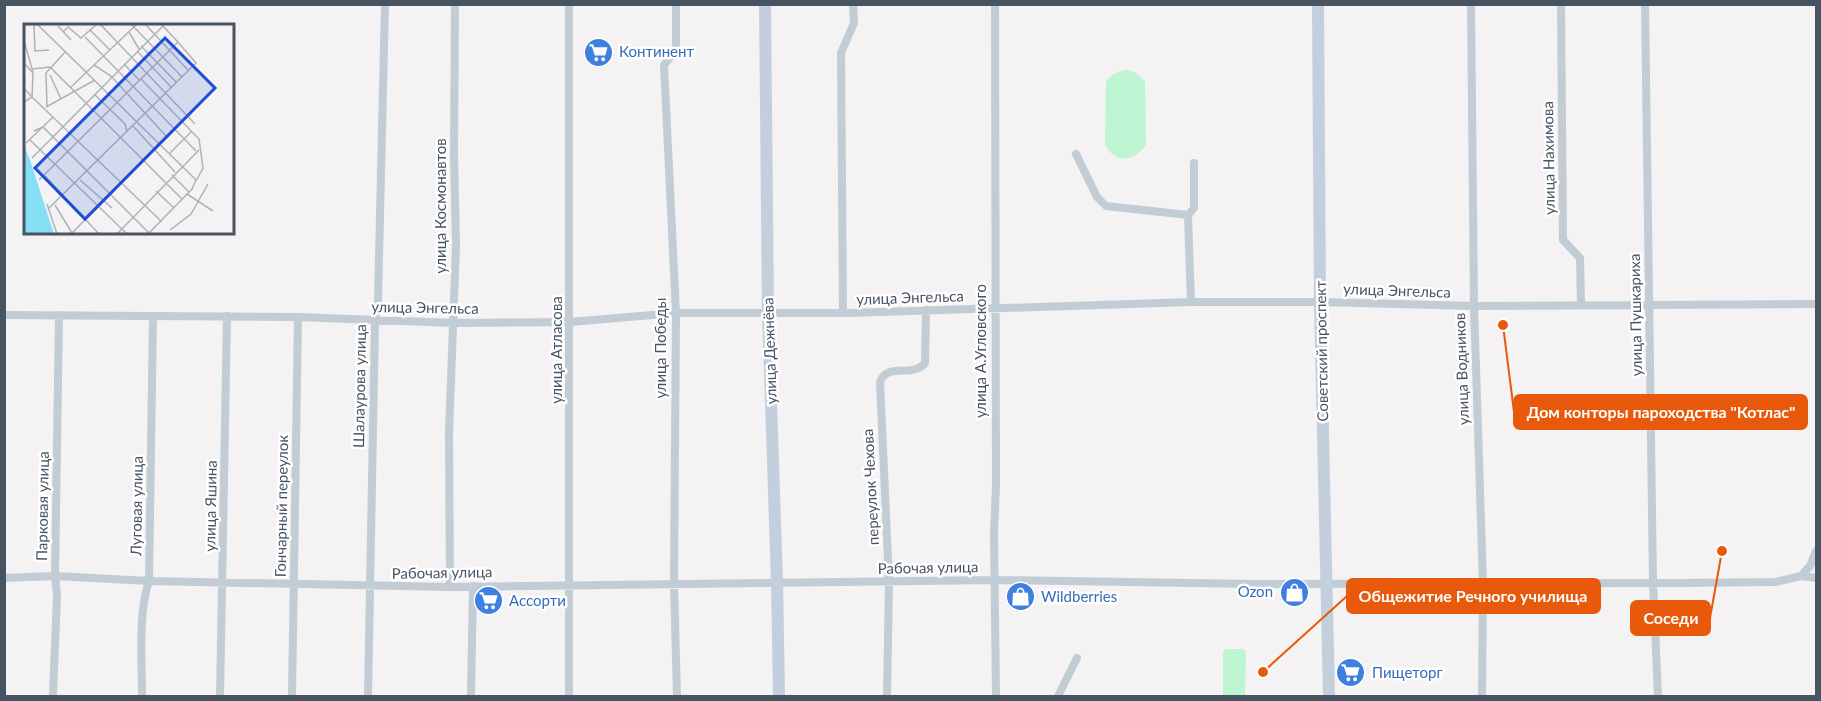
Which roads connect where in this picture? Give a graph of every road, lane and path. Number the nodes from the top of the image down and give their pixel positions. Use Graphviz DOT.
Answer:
graph roads {
  1 [pos="385,4"];
  2 [pos="455,4"];
  3 [pos="569,4"];
  4 [pos="676,4"];
  5 [pos="765,4"];
  6 [pos="854,4"];
  7 [pos="995,4"];
  8 [pos="1318,4"];
  9 [pos="1471,4"];
  10 [pos="1561,4"];
  11 [pos="1645,4"];
  12 [pos="1076,154"];
  13 [pos="1194,163"];
  14 [pos="1188,215"];
  15 [pos="1191,302"];
  16 [pos="1320,302"];
  17 [pos="1581,304"];
  18 [pos="1816,304"];
  19 [pos="1650,305"];
  20 [pos="1474,306"];
  21 [pos="995,309"];
  22 [pos="926,310"];
  23 [pos="768,313"];
  24 [pos="843,313"];
  25 [pos="675,314"];
  26 [pos="4,315"];
  27 [pos="59,315"];
  28 [pos="153,316"];
  29 [pos="227,316"];
  30 [pos="298,316"];
  31 [pos="375,321"];
  32 [pos="570,322"];
  33 [pos="454,323"];
  34 [pos="1816,550"];
  35 [pos="55,576"];
  36 [pos="1801,576"];
  37 [pos="4,578"];
  38 [pos="1816,578"];
  39 [pos="995,580"];
  40 [pos="149,581"];
  41 [pos="223,582"];
  42 [pos="777,582"];
  43 [pos="889,582"];
  44 [pos="674,583"];
  45 [pos="1653,583"];
  46 [pos="294,584"];
  47 [pos="569,584"];
  48 [pos="1326,584"];
  49 [pos="1483,584"];
  50 [pos="474,586"];
  51 [pos="370,587"];
  52 [pos="450,587"];
  53 [pos="1077,658"];
  54 [pos="53,696"];
  55 [pos="142,696"];
  56 [pos="220,696"];
  57 [pos="292,696"];
  58 [pos="368,696"];
  59 [pos="471,696"];
  60 [pos="569,696"];
  61 [pos="677,696"];
  62 [pos="779,696"];
  63 [pos="887,696"];
  64 [pos="996,696"];
  65 [pos="1058,696"];
  66 [pos="1329,696"];
  67 [pos="1482,696"];
  68 [pos="1658,696"];
  1 -- 31 [label="street, Шалаурова улица"];
  2 -- 33 [label="street, улица Космонавтов"];
  3 -- 32 [label="street, улица Атласова"];
  4 -- 25 [label="street, улица Победы"];
  5 -- 23 [label="main road, улица Дежнёва"];
  6 -- 24 [label="street"];
  7 -- 21 [label="street, улица А.Угловского"];
  8 -- 16 [label="main road, Советский проспект"];
  9 -- 20 [label="street, улица Водников"];
  10 -- 17 [label="street, улица Нахимова"];
  11 -- 19 [label="street, улица Пушкариха"];
  12 -- 14 [label="street"];
  13 -- 14 [label="street"];
  14 -- 15 [label="street"];
  15 -- 16 [label="street, улица Энгельса"];
  15 -- 21 [label="street, улица Энгельса"];
  16 -- 20 [label="street, улица Энгельса"];
  16 -- 48 [label="main road, Советский проспект"];
  17 -- 19 [label="street, улица Энгельса"];
  17 -- 20 [label="street, улица Энгельса"];
  18 -- 19 [label="street, улица Энгельса"];
  19 -- 45 [label="street, улица Пушкариха"];
  20 -- 49 [label="street, улица Водников"];
  21 -- 22 [label="street, улица Энгельса"];
  21 -- 39 [label="street, улица А.Угловского"];
  22 -- 24 [label="street, улица Энгельса"];
  22 -- 43 [label="street, переулок Чехова"];
  23 -- 24 [label="street, улица Энгельса"];
  23 -- 25 [label="street, улица Энгельса"];
  23 -- 42 [label="main road, улица Дежнёва"];
  25 -- 32 [label="street, улица Энгельса"];
  25 -- 44 [label="street, улица Победы"];
  26 -- 27 [label="street, улица Энгельса"];
  27 -- 28 [label="street, улица Энгельса"];
  27 -- 35 [label="street, Парковая улица"];
  28 -- 29 [label="street, улица Энгельса"];
  28 -- 40 [label="street, Луговая улица"];
  29 -- 30 [label="street, улица Энгельса"];
  29 -- 41 [label="street, улица Яшина"];
  30 -- 31 [label="street, улица Энгельса"];
  30 -- 46 [label="street, Гончарный переулок"];
  31 -- 33 [label="street, улица Энгельса"];
  31 -- 51 [label="street, Шалаурова улица"];
  32 -- 33 [label="street, улица Энгельса"];
  32 -- 47 [label="street, улица Атласова"];
  33 -- 52 [label="street, улица Космонавтов"];
  34 -- 36 [label="street"];
  35 -- 37 [label="street, Рабочая улица"];
  35 -- 40 [label="street, Рабочая улица"];
  35 -- 54 [label="street, Парковая улица"];
  36 -- 38 [label="street, Рабочая улица"];
  36 -- 45 [label="street, Рабочая улица"];
  39 -- 43 [label="street, Рабочая улица"];
  39 -- 48 [label="street, Рабочая улица"];
  39 -- 64 [label="street, улица А.Угловского"];
  40 -- 41 [label="street, Рабочая улица"];
  40 -- 55 [label="street, Луговая улица"];
  41 -- 46 [label="street, Рабочая улица"];
  41 -- 56 [label="street, улица Яшина"];
  42 -- 43 [label="street, Рабочая улица"];
  42 -- 44 [label="street, Рабочая улица"];
  42 -- 62 [label="main road, улица Дежнёва"];
  43 -- 63 [label="street, переулок Чехова"];
  44 -- 47 [label="street, Рабочая улица"];
  44 -- 61 [label="street, улица Победы"];
  45 -- 49 [label="street, Рабочая улица"];
  45 -- 68 [label="street, улица Пушкариха"];
  46 -- 51 [label="street, Рабочая улица"];
  46 -- 57 [label="street, Гончарный переулок"];
  47 -- 50 [label="street, Рабочая улица"];
  47 -- 60 [label="street, улица Атласова"];
  48 -- 49 [label="street, Рабочая улица"];
  48 -- 66 [label="main road, Советский проспект"];
  49 -- 67 [label="street, улица Водников"];
  50 -- 52 [label="street, Рабочая улица"];
  50 -- 59 [label="street"];
  51 -- 52 [label="street, Рабочая улица"];
  51 -- 58 [label="street, Шалаурова улица"];
  53 -- 65 [label="street"];
}
